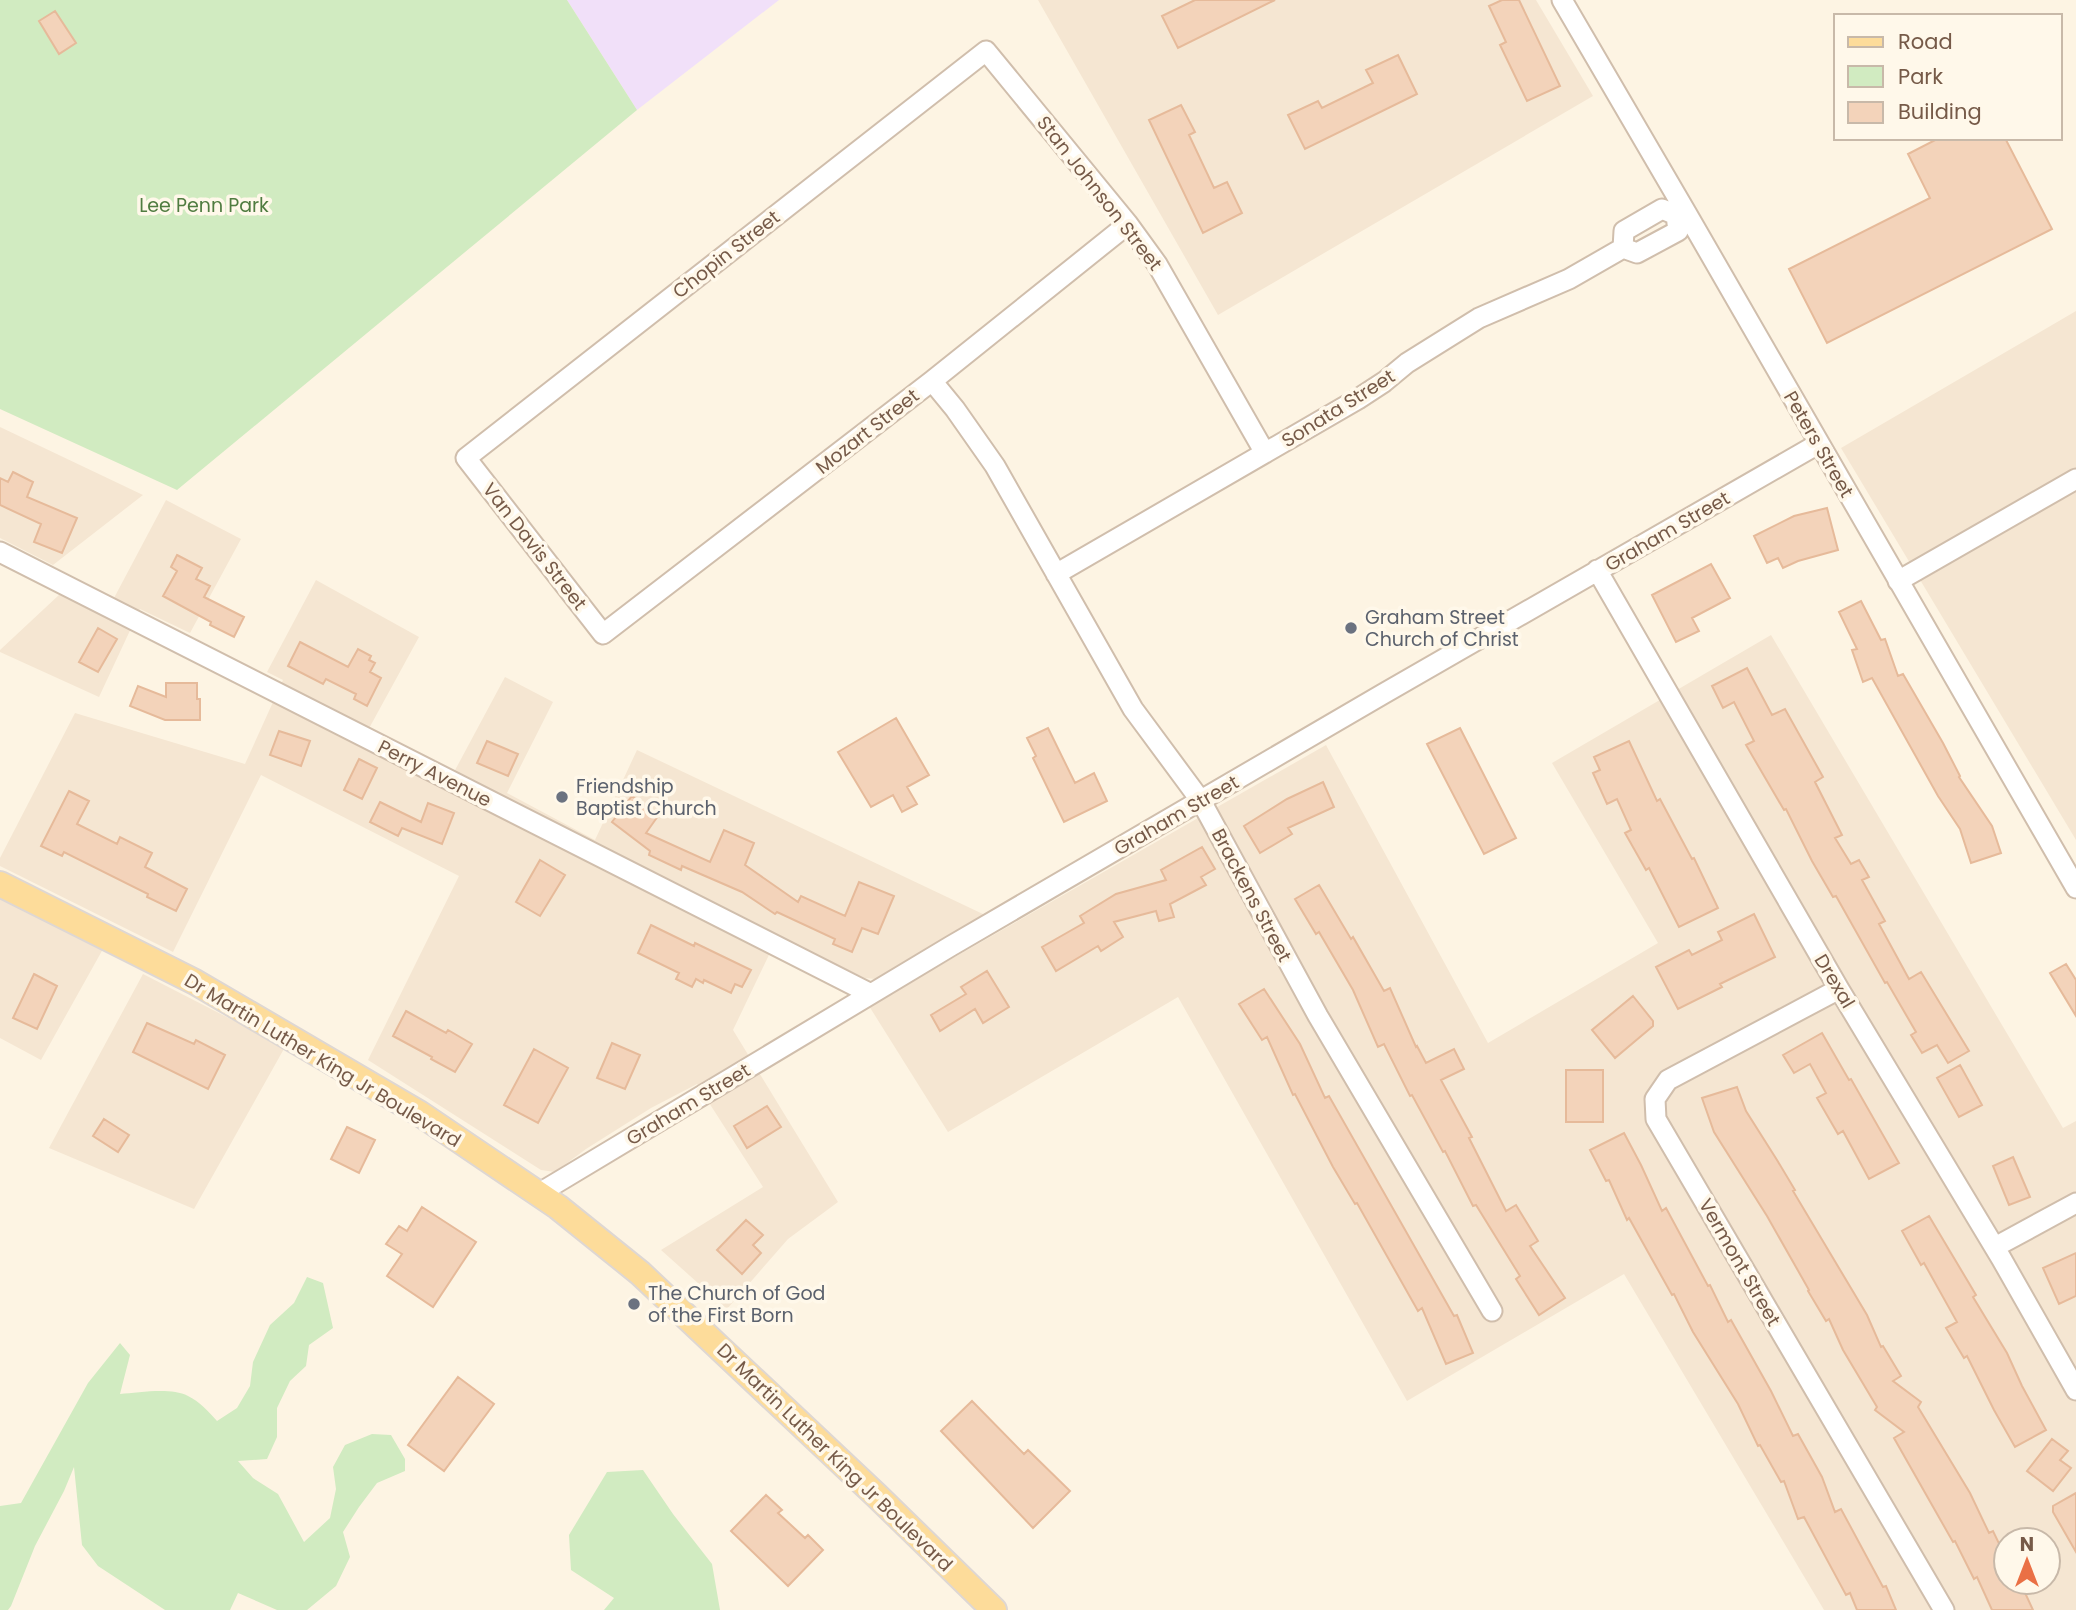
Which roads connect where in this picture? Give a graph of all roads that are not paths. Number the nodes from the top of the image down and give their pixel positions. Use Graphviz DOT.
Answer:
graph roads {
  1 [pos="1562,0"];
  2 [pos="986,51"];
  3 [pos="1681,213"];
  4 [pos="1128,223"];
  5 [pos="932,382"];
  6 [pos="1818,444"];
  7 [pos="1265,453"];
  8 [pos="466,458"];
  9 [pos="2076,479"];
  10 [pos="0,552"];
  11 [pos="1597,570"];
  12 [pos="1056,574"];
  13 [pos="1898,581"];
  14 [pos="603,634"];
  15 [pos="1201,800"];
  16 [pos="0,884"];
  17 [pos="2076,888"];
  18 [pos="1839,989"];
  19 [pos="871,994"];
  20 [pos="538,1194"];
  21 [pos="2076,1203"];
  22 [pos="1995,1247"];
  23 [pos="1492,1311"];
  24 [pos="2076,1390"];
  25 [pos="994,1610"];
  26 [pos="1944,1610"];
  1 -- 3 [label="street, Peters Street"];
  2 -- 4 [label="street, Stan Johnson Street"];
  2 -- 8 [label="street, Chopin Street"];
  3 -- 6 [label="street, Peters Street"];
  3 -- 7 [label="street, Sonata Street"];
  4 -- 5 [label="street, Mozart Street"];
  4 -- 7 [label="street, Stan Johnson Street"];
  5 -- 12 [label="street, Brackens Street"];
  5 -- 14 [label="street, Mozart Street"];
  6 -- 11 [label="street, Graham Street"];
  6 -- 13 [label="street, Peters Street"];
  7 -- 12 [label="street, Sonata Street"];
  8 -- 14 [label="street, Van Davis Street"];
  9 -- 13 [label="street"];
  10 -- 19 [label="street, Perry Avenue"];
  11 -- 15 [label="street, Graham Street"];
  11 -- 18 [label="street, Drexal"];
  12 -- 15 [label="street, Brackens Street"];
  13 -- 17 [label="street, Peters Street"];
  15 -- 19 [label="street, Graham Street"];
  15 -- 23 [label="street, Brackens Street"];
  16 -- 20 [label="main road, Dr Martin Luther King Jr Boulevard"];
  18 -- 22 [label="street, Drexal"];
  18 -- 26 [label="street, Vermont Street"];
  19 -- 20 [label="street, Graham Street"];
  20 -- 25 [label="main road, Dr Martin Luther King Jr Boulevard"];
  21 -- 22 [label="street"];
  22 -- 24 [label="street, Drexal"];
}
